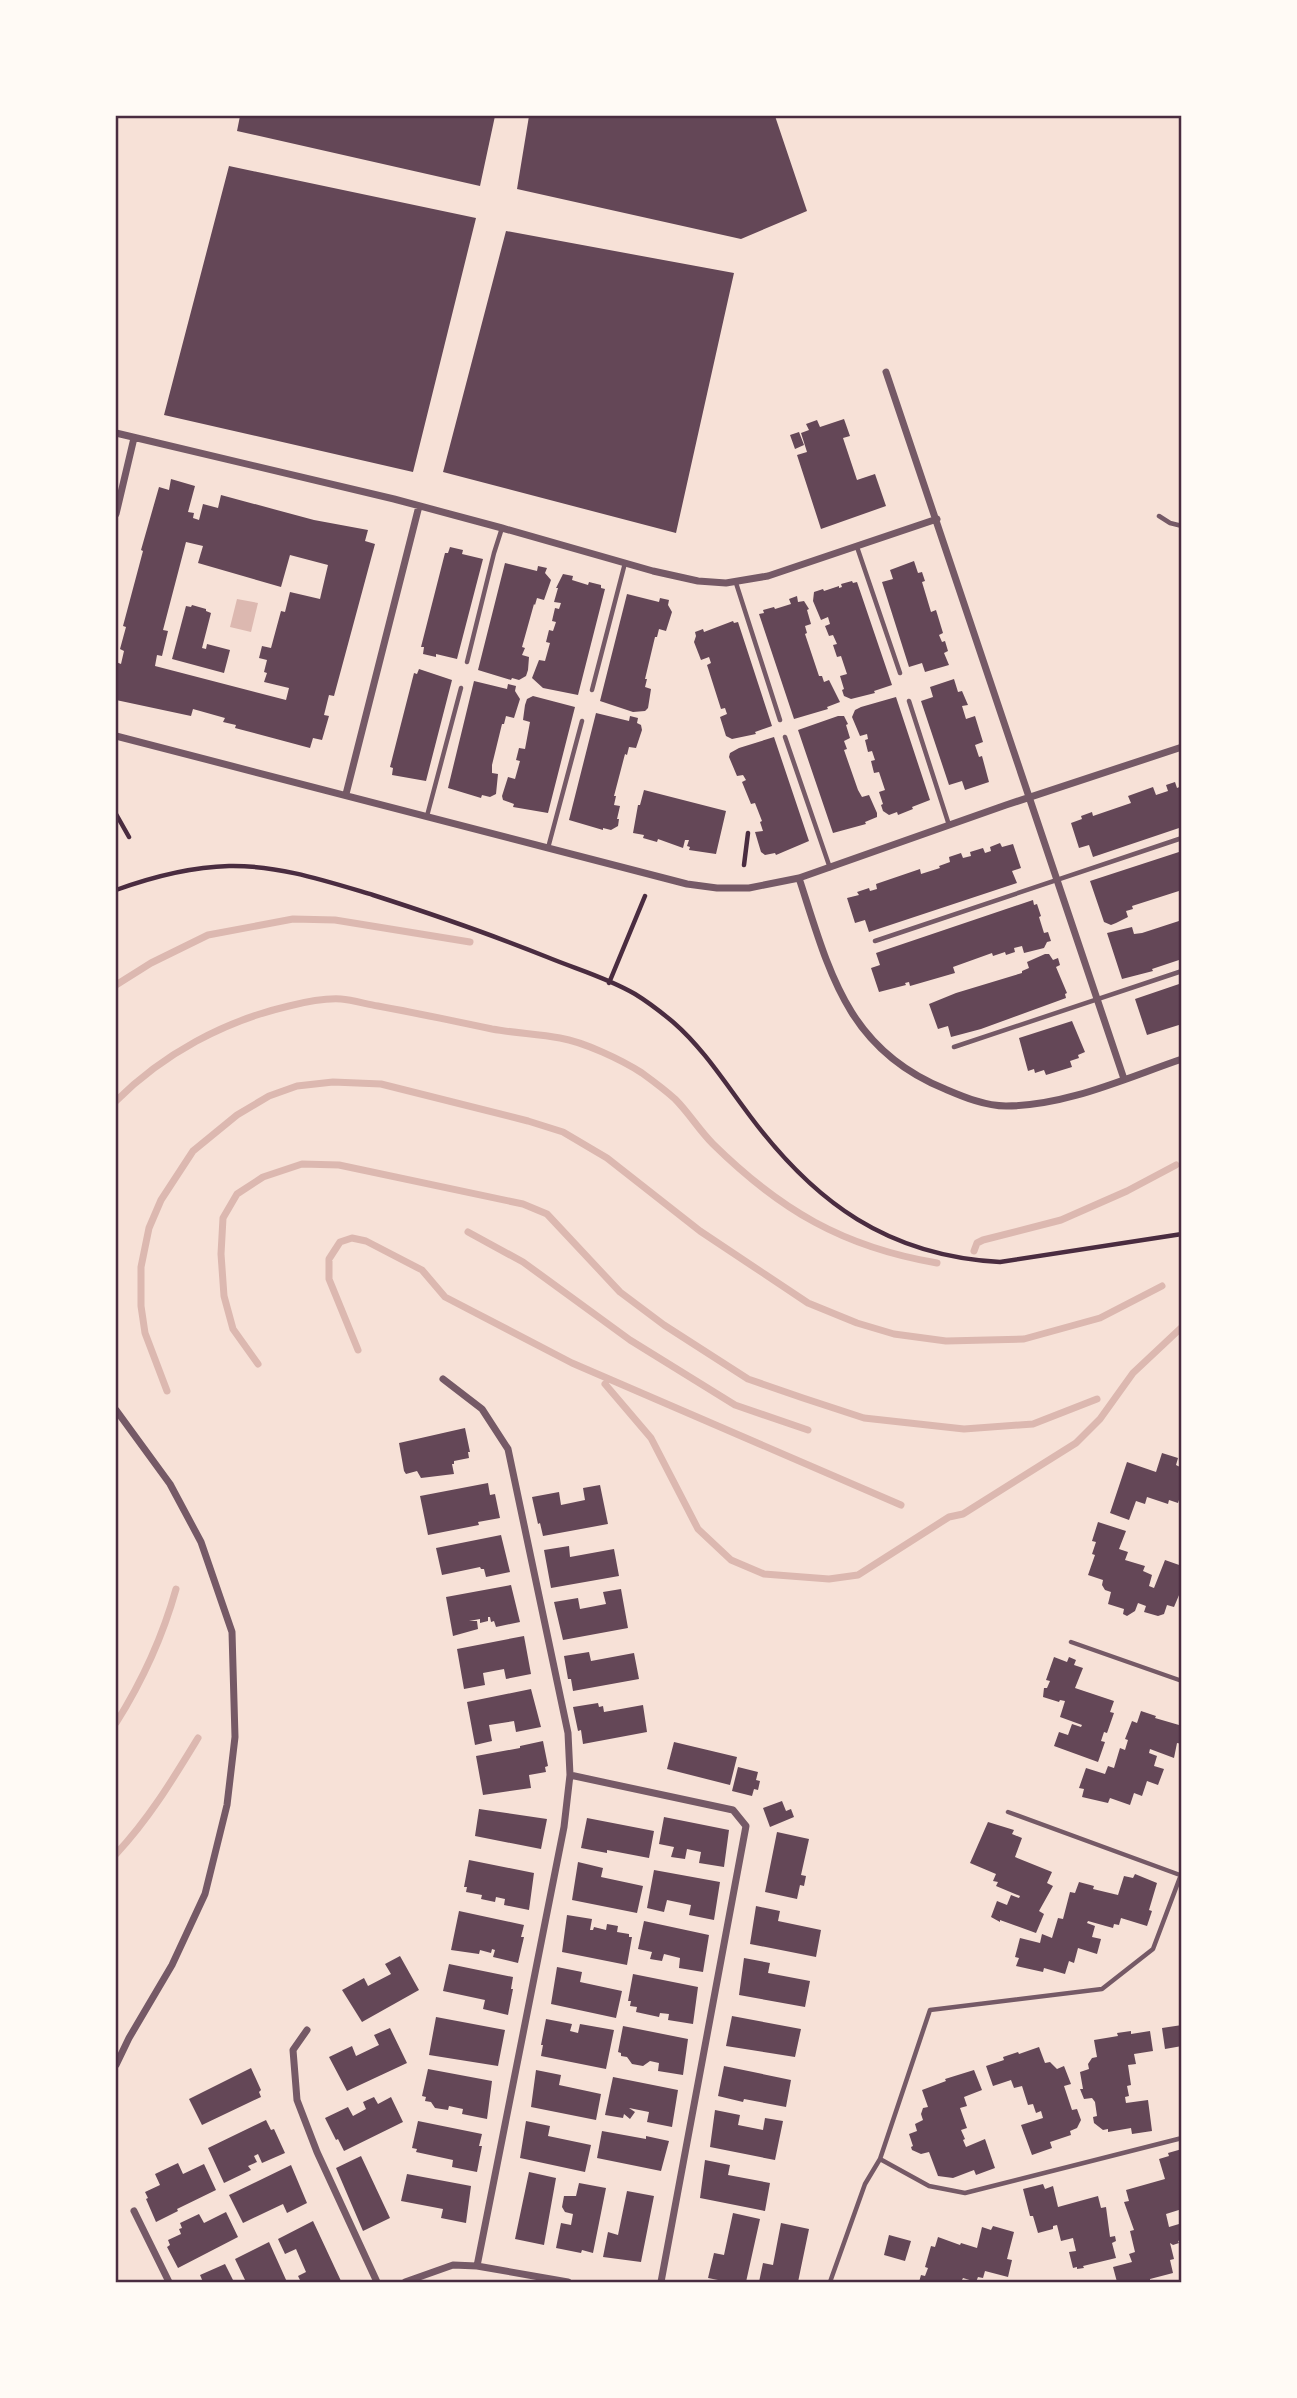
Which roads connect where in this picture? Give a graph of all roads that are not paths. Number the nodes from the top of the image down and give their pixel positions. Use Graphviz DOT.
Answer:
graph roads {
  1 [pos="886,372"];
  2 [pos="116,433"];
  3 [pos="134,438"];
  4 [pos="419,506"];
  5 [pos="116,514"];
  6 [pos="1159,516"];
  7 [pos="937,519"];
  8 [pos="1181,526"];
  9 [pos="502,527"];
  10 [pos="857,547"];
  11 [pos="625,563"];
  12 [pos="736,583"];
  13 [pos="467,662"];
  14 [pos="900,673"];
  15 [pos="461,688"];
  16 [pos="592,690"];
  17 [pos="909,701"];
  18 [pos="780,720"];
  19 [pos="582,722"];
  20 [pos="116,736"];
  21 [pos="785,737"];
  22 [pos="1181,747"];
  23 [pos="346,794"];
  24 [pos="1030,798"];
  25 [pos="427,817"];
  26 [pos="949,826"];
  27 [pos="1181,838"];
  28 [pos="548,848"];
  29 [pos="831,868"];
  30 [pos="799,878"];
  31 [pos="1058,880"];
  32 [pos="875,940"];
  33 [pos="1181,971"];
  34 [pos="1098,999"];
  35 [pos="954,1047"];
  36 [pos="1181,1059"];
  37 [pos="1124,1079"];
  38 [pos="443,1379"];
  39 [pos="116,1410"];
  40 [pos="1071,1642"];
  41 [pos="1181,1681"];
  42 [pos="570,1775"];
  43 [pos="1008,1812"];
  44 [pos="1181,1873"];
  45 [pos="307,2031"];
  46 [pos="116,2065"];
  47 [pos="1181,2138"];
  48 [pos="880,2158"];
  49 [pos="134,2211"];
  50 [pos="477,2266"];
  51 [pos="169,2283"];
  52 [pos="377,2283"];
  53 [pos="405,2283"];
  54 [pos="569,2283"];
  55 [pos="661,2283"];
  56 [pos="830,2283"];
  1 -- 7 [label="street"];
  2 -- 3 [label="street"];
  3 -- 4 [label="street"];
  3 -- 5 [label="street"];
  4 -- 9 [label="street"];
  4 -- 23 [label="street"];
  6 -- 8 [label="lane"];
  7 -- 10 [label="street"];
  7 -- 24 [label="street"];
  9 -- 11 [label="street"];
  9 -- 13 [label="lane"];
  10 -- 12 [label="street"];
  10 -- 14 [label="lane"];
  11 -- 12 [label="street"];
  11 -- 16 [label="lane"];
  12 -- 18 [label="lane"];
  15 -- 25 [label="lane"];
  17 -- 26 [label="lane"];
  19 -- 28 [label="lane"];
  20 -- 23 [label="street"];
  21 -- 29 [label="lane"];
  22 -- 24 [label="street"];
  23 -- 25 [label="street"];
  24 -- 26 [label="street"];
  24 -- 31 [label="street"];
  25 -- 28 [label="street"];
  26 -- 29 [label="street"];
  27 -- 31 [label="lane"];
  28 -- 30 [label="street"];
  29 -- 30 [label="street"];
  30 -- 37 [label="street"];
  31 -- 32 [label="lane"];
  31 -- 34 [label="street"];
  33 -- 34 [label="lane"];
  34 -- 35 [label="lane"];
  34 -- 37 [label="street"];
  36 -- 37 [label="street"];
  38 -- 42 [label="street"];
  39 -- 46 [label="street"];
  40 -- 41 [label="lane"];
  42 -- 50 [label="street"];
  42 -- 55 [label="street"];
  43 -- 44 [label="lane"];
  44 -- 48 [label="lane"];
  45 -- 52 [label="street"];
  47 -- 48 [label="lane"];
  48 -- 56 [label="lane"];
  49 -- 51 [label="street"];
  50 -- 53 [label="street"];
  50 -- 54 [label="street"];
}
